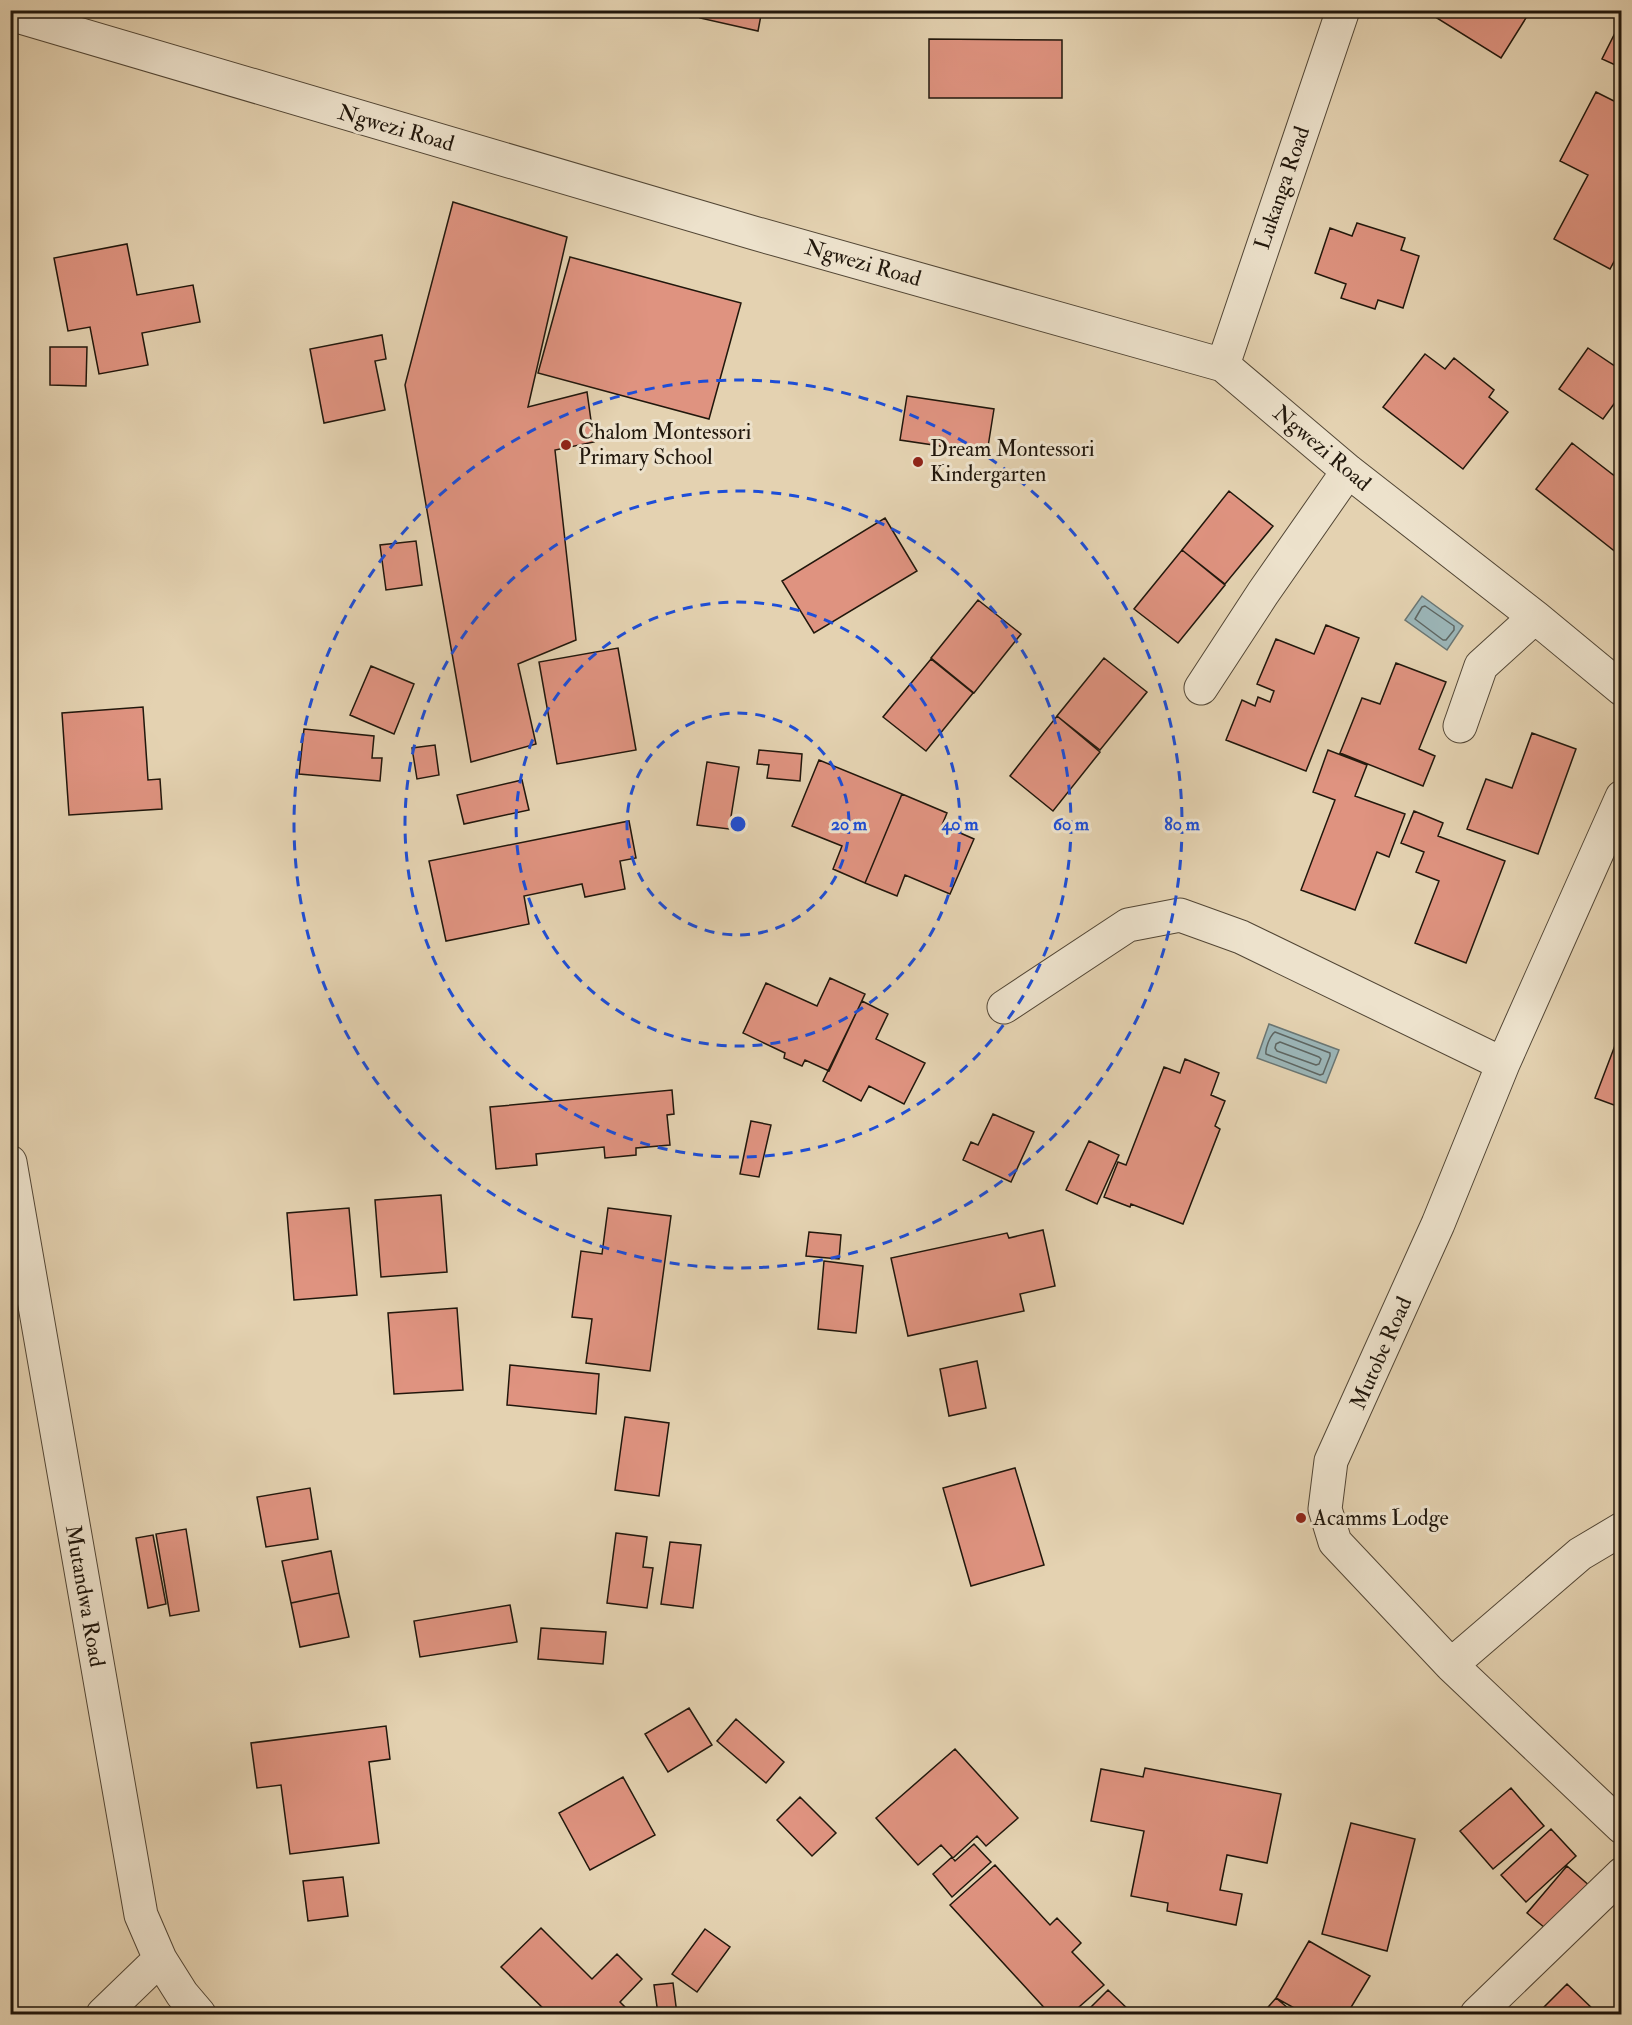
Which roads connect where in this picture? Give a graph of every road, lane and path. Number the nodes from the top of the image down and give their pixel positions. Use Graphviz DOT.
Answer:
graph roads {
  1 [pos="1343,10"];
  2 [pos="10,14"];
  3 [pos="1223,365"];
  4 [pos="1348,471"];
  5 [pos="1535,617"];
  6 [pos="1201,688"];
  7 [pos="1622,689"];
  8 [pos="1460,726"];
  9 [pos="1622,797"];
  10 [pos="1004,1007"];
  11 [pos="1503,1064"];
  12 [pos="10,1162"];
  13 [pos="1622,1529"];
  14 [pos="1451,1665"];
  15 [pos="1622,1827"];
  16 [pos="1622,1874"];
  17 [pos="160,1959"];
  18 [pos="103,2014"];
  19 [pos="199,2014"];
  20 [pos="1477,2014"];
  1 -- 3 [label="street, Lukanga Road"];
  2 -- 3 [label="street, Ngwezi Road"];
  3 -- 4 [label="street, Ngwezi Road"];
  4 -- 5 [label="street, Ngwezi Road"];
  4 -- 6 [label="street"];
  5 -- 7 [label="street, Ngwezi Road"];
  5 -- 8 [label="street"];
  9 -- 11 [label="street, Mutobe Road"];
  10 -- 11 [label="street"];
  11 -- 14 [label="street, Mutobe Road"];
  12 -- 17 [label="street, Mutandwa Road"];
  13 -- 14 [label="street"];
  14 -- 15 [label="street, Mutobe Road"];
  16 -- 20 [label="street"];
  17 -- 18 [label="street"];
  17 -- 19 [label="street, Mutandwa Road"];
}
